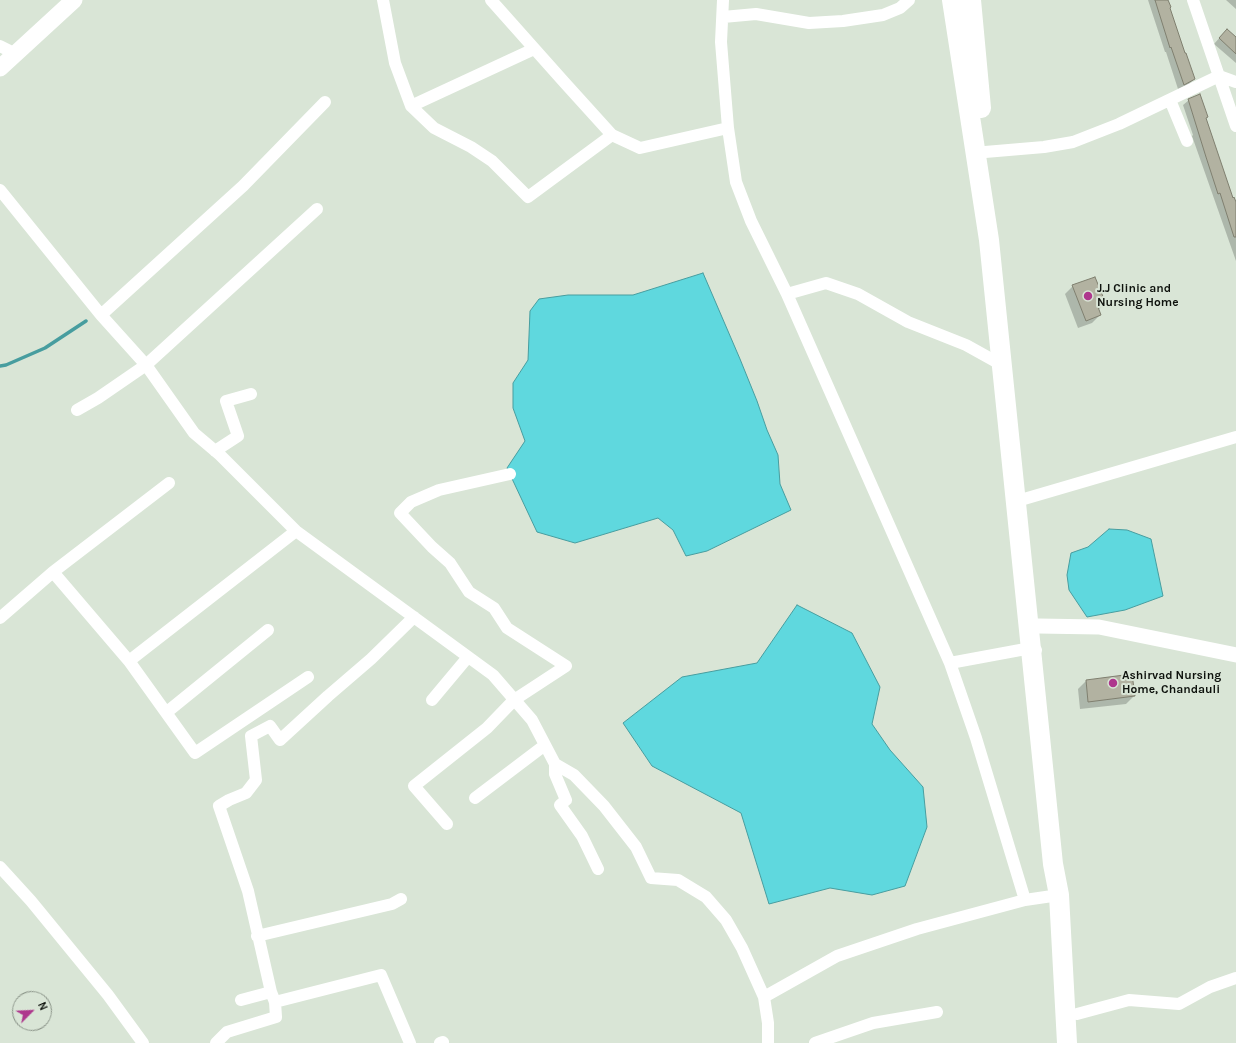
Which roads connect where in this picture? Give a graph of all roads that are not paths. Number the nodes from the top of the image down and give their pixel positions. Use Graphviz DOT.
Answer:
graph roads {
  1 [pos="74,0"];
  2 [pos="383,0"];
  3 [pos="491,0"];
  4 [pos="723,0"];
  5 [pos="910,0"];
  6 [pos="952,0"];
  7 [pos="971,0"];
  8 [pos="1193,0"];
  9 [pos="723,17"];
  10 [pos="0,46"];
  11 [pos="534,49"];
  12 [pos="16,54"];
  13 [pos="0,68"];
  14 [pos="1219,76"];
  15 [pos="1236,82"];
  16 [pos="1170,100"];
  17 [pos="325,102"];
  18 [pos="411,106"];
  19 [pos="1236,126"];
  20 [pos="728,128"];
  21 [pos="612,135"];
  22 [pos="1187,141"];
  23 [pos="985,152"];
  24 [pos="0,190"];
  25 [pos="317,209"];
  26 [pos="787,294"];
  27 [pos="101,315"];
  28 [pos="146,365"];
  29 [pos="1002,365"];
  30 [pos="251,394"];
  31 [pos="77,410"];
  32 [pos="1236,437"];
  33 [pos="215,451"];
  34 [pos="510,474"];
  35 [pos="169,483"];
  36 [pos="1024,499"];
  37 [pos="296,531"];
  38 [pos="52,572"];
  39 [pos="414,617"];
  40 [pos="0,618"];
  41 [pos="1038,626"];
  42 [pos="268,630"];
  43 [pos="1036,650"];
  44 [pos="1236,655"];
  45 [pos="468,657"];
  46 [pos="129,661"];
  47 [pos="950,664"];
  48 [pos="308,677"];
  49 [pos="432,700"];
  50 [pos="514,700"];
  51 [pos="166,712"];
  52 [pos="545,745"];
  53 [pos="555,764"];
  54 [pos="475,798"];
  55 [pos="447,824"];
  56 [pos="0,867"];
  57 [pos="598,868"];
  58 [pos="1059,895"];
  59 [pos="401,899"];
  60 [pos="1025,900"];
  61 [pos="257,936"];
  62 [pos="1236,978"];
  63 [pos="273,997"];
  64 [pos="764,997"];
  65 [pos="241,1000"];
  66 [pos="937,1012"];
  67 [pos="1077,1014"];
  68 [pos="143,1043"];
  69 [pos="216,1043"];
  70 [pos="410,1043"];
  71 [pos="768,1043"];
  72 [pos="815,1043"];
  73 [pos="1067,1043"];
  74 [pos="1077,1043"];
  1 -- 12 [label="main road"];
  2 -- 18 [label="street"];
  3 -- 11 [label="street"];
  4 -- 9 [label="street"];
  5 -- 9 [label="street"];
  6 -- 29 [label="highway"];
  7 -- 23 [label="highway"];
  8 -- 14 [label="street"];
  9 -- 20 [label="street"];
  10 -- 12 [label="street"];
  11 -- 18 [label="street"];
  11 -- 21 [label="street"];
  12 -- 13 [label="main road"];
  14 -- 15 [label="street"];
  14 -- 16 [label="street"];
  14 -- 19 [label="street"];
  16 -- 22 [label="street"];
  16 -- 23 [label="street"];
  17 -- 27 [label="street"];
  18 -- 21 [label="street"];
  20 -- 21 [label="street"];
  20 -- 26 [label="street"];
  23 -- 36 [label="highway"];
  24 -- 27 [label="street"];
  25 -- 28 [label="street"];
  26 -- 29 [label="street"];
  26 -- 47 [label="street"];
  27 -- 28 [label="street"];
  28 -- 31 [label="street"];
  28 -- 33 [label="street"];
  29 -- 43 [label="highway"];
  30 -- 33 [label="street"];
  32 -- 36 [label="street"];
  33 -- 37 [label="street"];
  34 -- 50 [label="street"];
  35 -- 38 [label="street"];
  36 -- 41 [label="highway"];
  37 -- 39 [label="street"];
  37 -- 46 [label="street"];
  38 -- 40 [label="street"];
  38 -- 46 [label="street"];
  39 -- 45 [label="street"];
  39 -- 61 [label="street"];
  41 -- 43 [label="highway"];
  41 -- 44 [label="street"];
  42 -- 51 [label="street"];
  43 -- 47 [label="street"];
  43 -- 58 [label="highway"];
  43 -- 67 [label="highway"];
  45 -- 49 [label="street"];
  45 -- 50 [label="street"];
  46 -- 51 [label="street"];
  47 -- 60 [label="street"];
  48 -- 51 [label="street"];
  50 -- 52 [label="street"];
  50 -- 55 [label="street"];
  52 -- 53 [label="street"];
  52 -- 54 [label="street"];
  53 -- 57 [label="street"];
  53 -- 64 [label="street"];
  56 -- 68 [label="street"];
  58 -- 60 [label="street"];
  58 -- 73 [label="highway"];
  59 -- 61 [label="street"];
  60 -- 64 [label="street"];
  61 -- 63 [label="street"];
  62 -- 67 [label="street"];
  63 -- 65 [label="street"];
  63 -- 69 [label="street"];
  63 -- 70 [label="street"];
  64 -- 71 [label="street"];
  66 -- 72 [label="street"];
  67 -- 74 [label="highway"];
}
